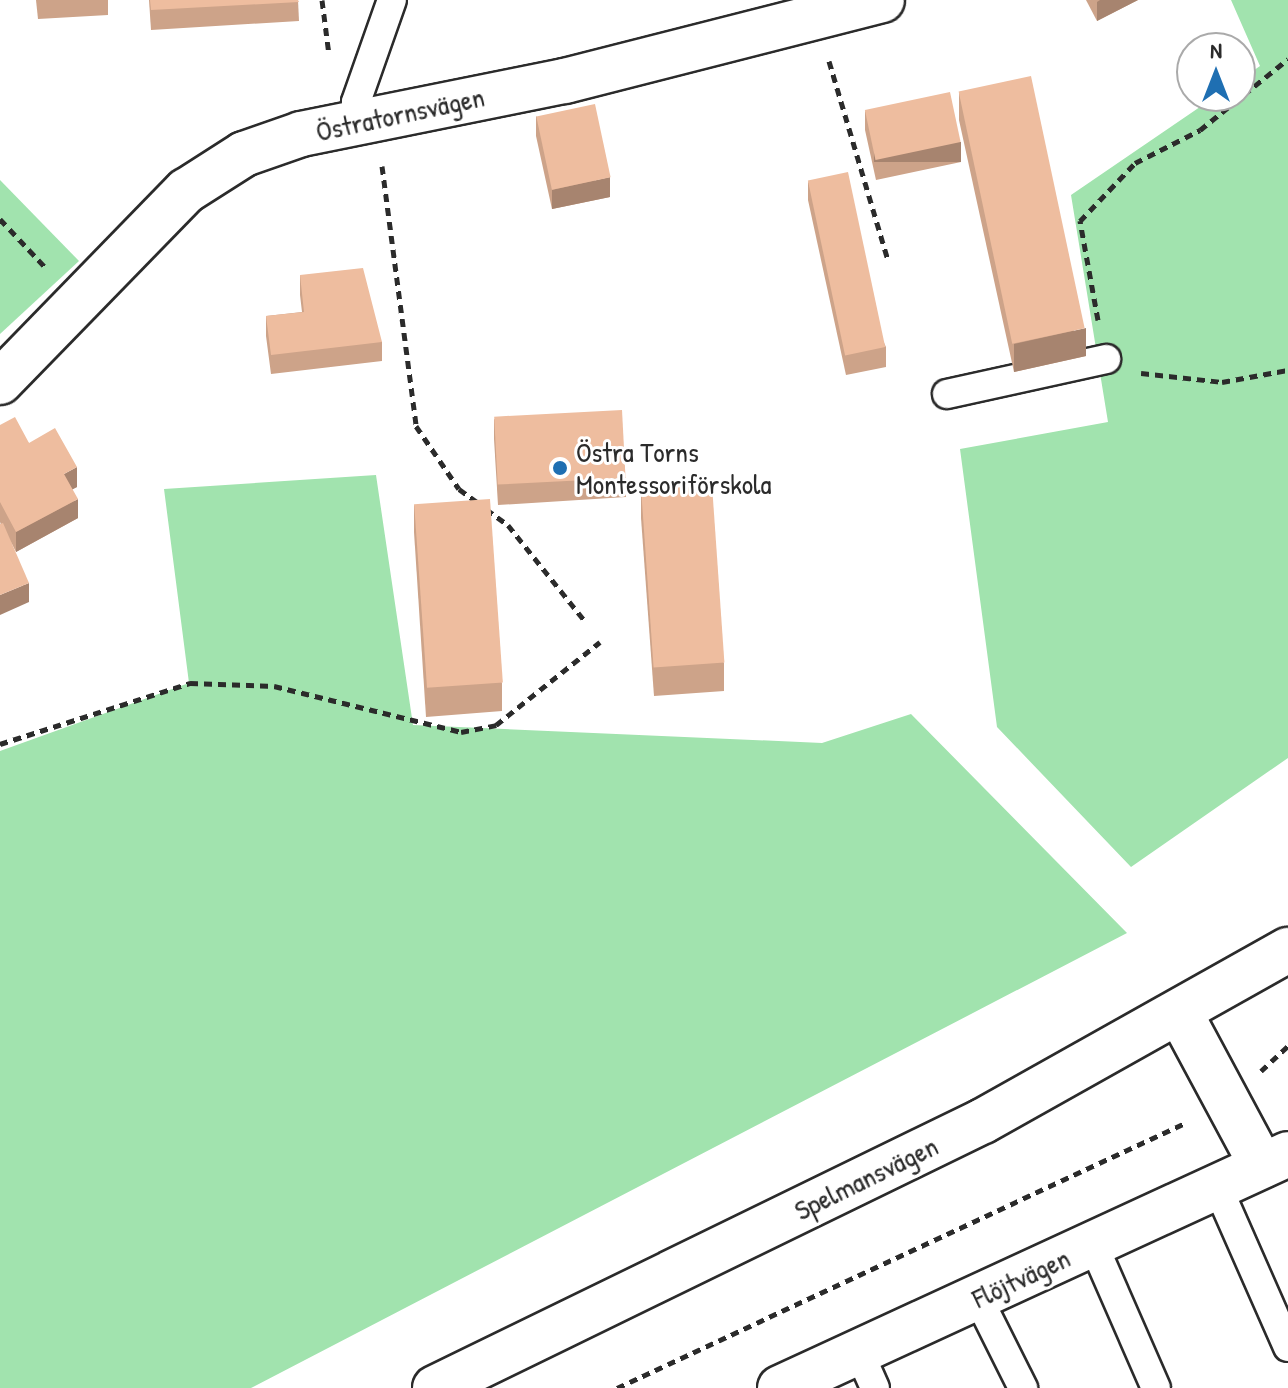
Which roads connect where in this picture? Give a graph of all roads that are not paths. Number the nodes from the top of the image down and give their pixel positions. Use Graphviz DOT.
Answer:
graph roads {
  1 [pos="392,0"];
  2 [pos="882,0"];
  3 [pos="368,119"];
  4 [pos="1106,359"];
  5 [pos="0,382"];
  6 [pos="947,394"];
  7 [pos="1288,950"];
  8 [pos="1181,1015"];
  9 [pos="1275,1160"];
  10 [pos="1217,1186"];
  11 [pos="1093,1244"];
  12 [pos="978,1298"];
  13 [pos="1288,1347"];
  14 [pos="867,1370"];
  15 [pos="435,1388"];
  16 [pos="780,1388"];
  17 [pos="1023,1388"];
  18 [pos="1156,1388"];
  1 -- 3 [label="lane"];
  2 -- 3 [label="street, Östratornsvägen"];
  3 -- 5 [label="street, Östratornsvägen"];
  4 -- 6 [label="lane"];
  7 -- 8 [label="street, Spelmansvägen"];
  8 -- 9 [label="street, Flöjtvägen"];
  8 -- 15 [label="street, Spelmansvägen"];
  9 -- 10 [label="street, Flöjtvägen"];
  10 -- 11 [label="street, Flöjtvägen"];
  10 -- 13 [label="lane"];
  11 -- 12 [label="street, Flöjtvägen"];
  11 -- 18 [label="lane"];
  12 -- 14 [label="street, Flöjtvägen"];
  12 -- 17 [label="lane"];
  14 -- 16 [label="street, Flöjtvägen"];
}
